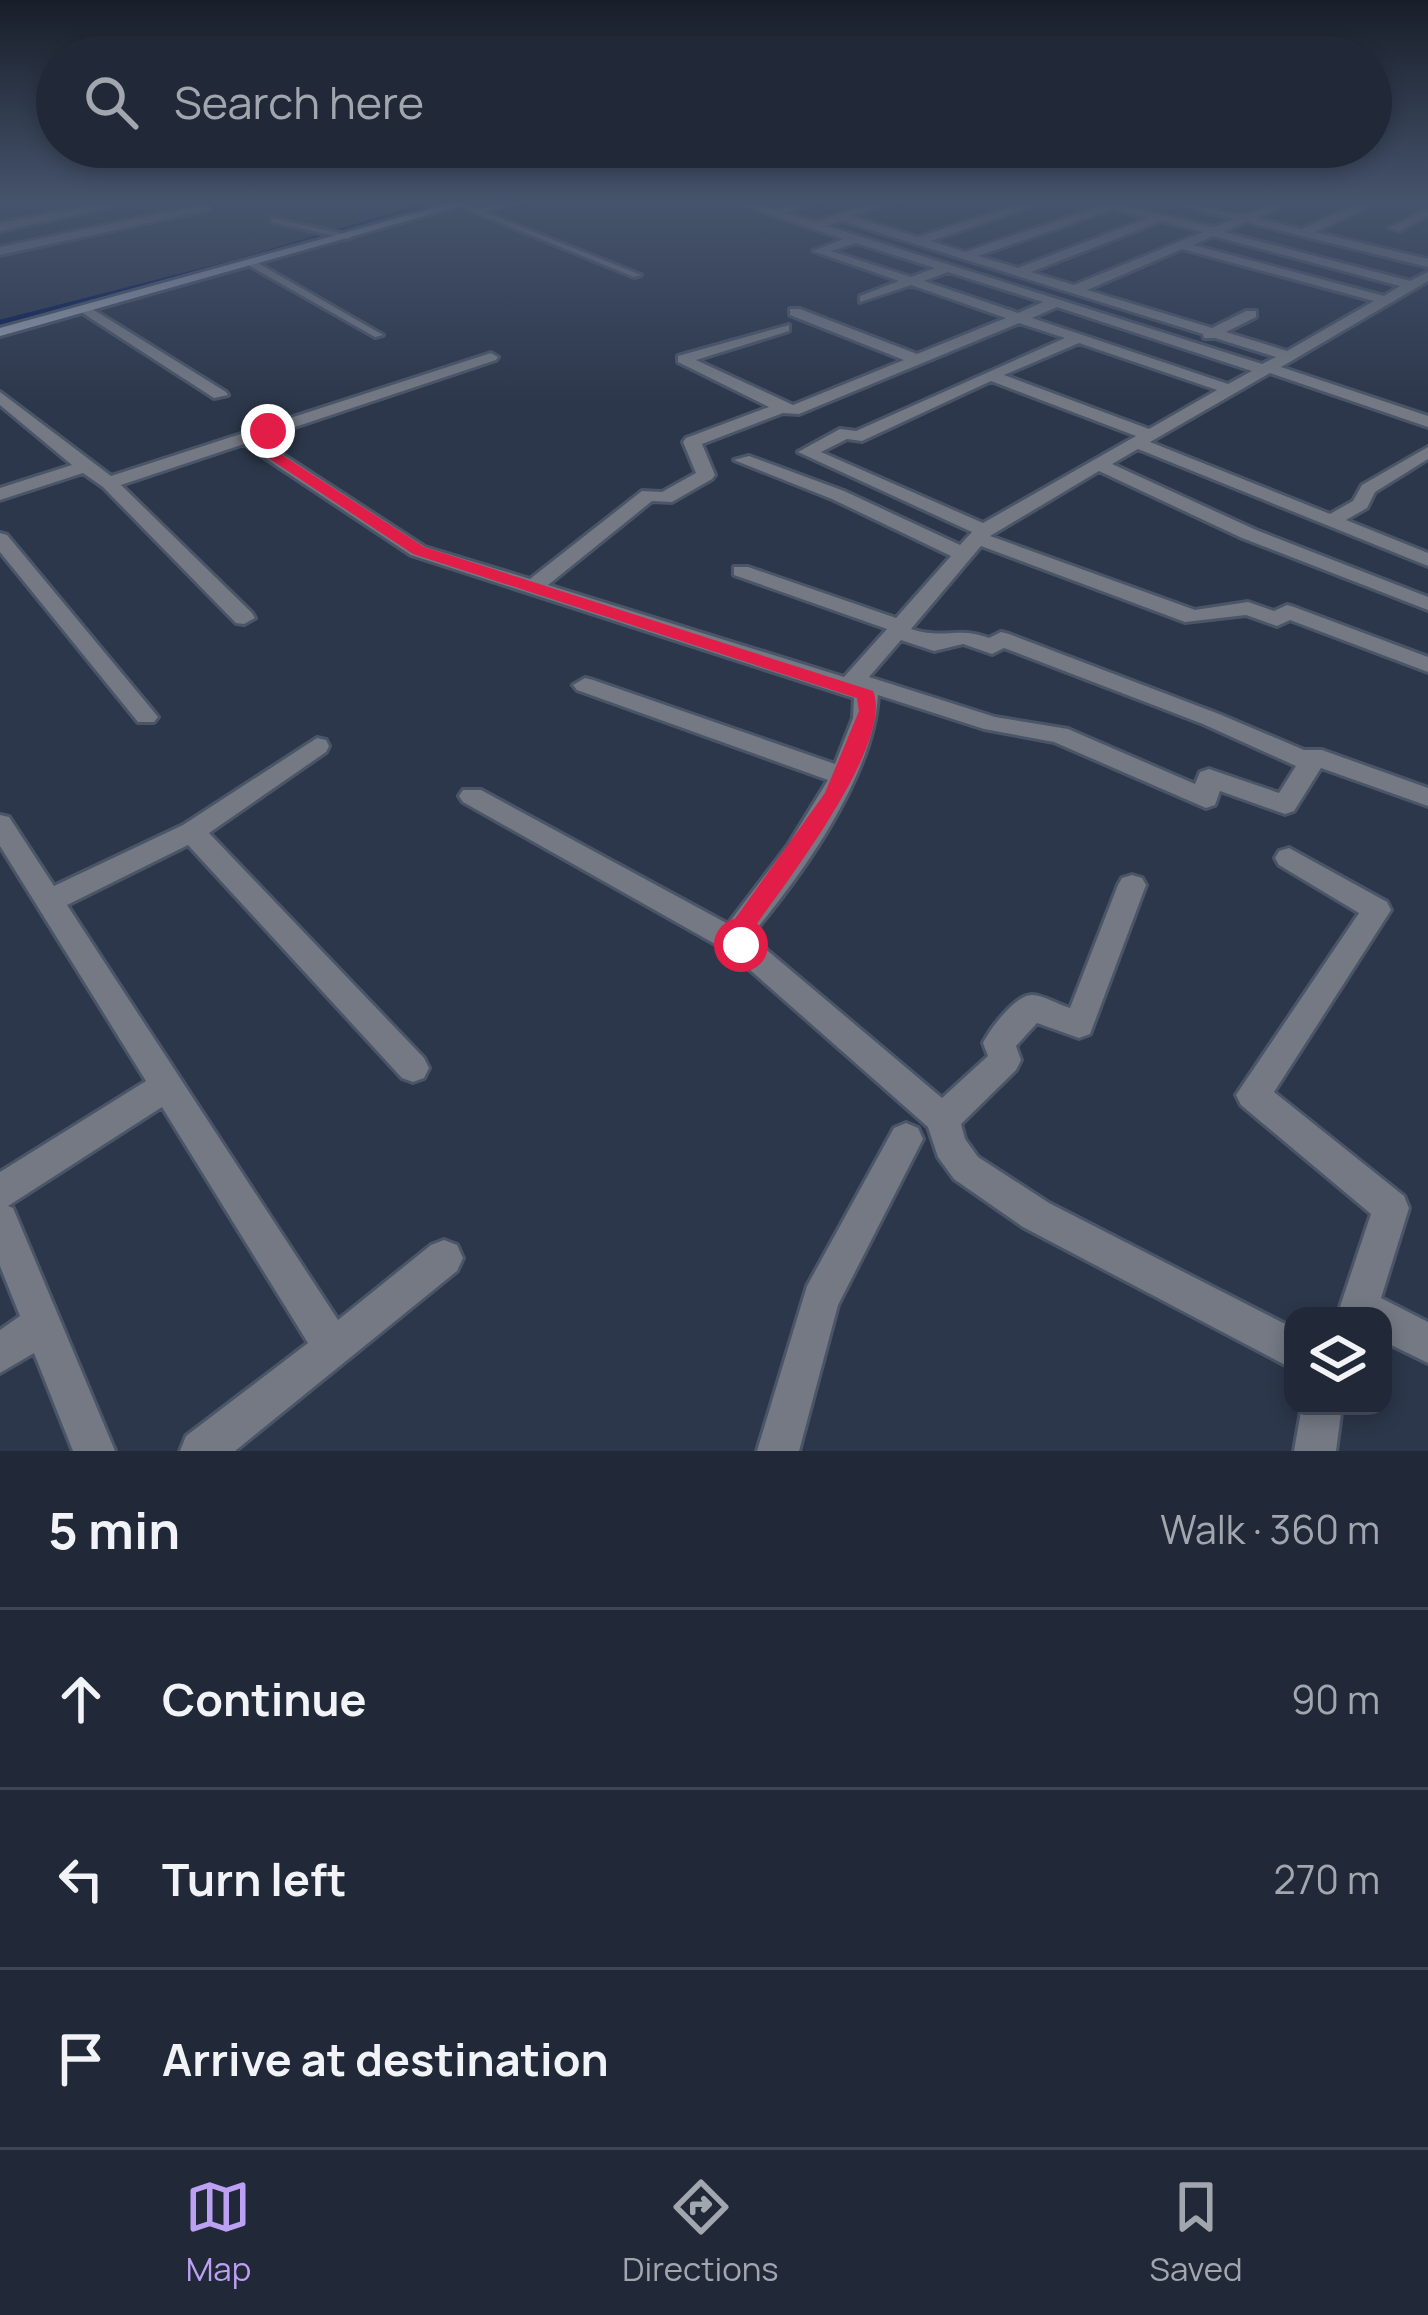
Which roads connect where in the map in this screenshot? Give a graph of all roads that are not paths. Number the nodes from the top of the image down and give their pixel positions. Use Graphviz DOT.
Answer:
graph roads {
  1 [pos="240,268"];
  2 [pos="260,268"];
  3 [pos="620,268"];
  4 [pos="870,268"];
  5 [pos="948,268"];
  6 [pos="1005,268"];
  7 [pos="1030,268"];
  8 [pos="1127,268"];
  9 [pos="1264,268"];
  10 [pos="1367,268"];
  11 [pos="1019,272"];
  12 [pos="637,275"];
  13 [pos="1420,280"];
  14 [pos="911,281"];
  15 [pos="1075,290"];
  16 [pos="865,299"];
  17 [pos="1384,300"];
  18 [pos="1056,302"];
  19 [pos="89,311"];
  20 [pos="795,312"];
  21 [pos="1251,314"];
  22 [pos="1019,318"];
  23 [pos="784,328"];
  24 [pos="0,332"];
  25 [pos="1214,333"];
  26 [pos="378,335"];
  27 [pos="1079,338"];
  28 [pos="1190,346"];
  29 [pos="1286,355"];
  30 [pos="491,357"];
  31 [pos="919,359"];
  32 [pos="1154,364"];
  33 [pos="1265,368"];
  34 [pos="990,375"];
  35 [pos="1229,389"];
  36 [pos="220,395"];
  37 [pos="0,398"];
  38 [pos="783,407"];
  39 [pos="1428,422"];
  40 [pos="1143,439"];
  41 [pos="248,440"];
  42 [pos="1428,452"];
  43 [pos="743,460"];
  44 [pos="1100,465"];
  45 [pos="86,467"];
  46 [pos="109,483"];
  47 [pos="0,494"];
  48 [pos="1331,521"];
  49 [pos="0,539"];
  50 [pos="977,541"];
  51 [pos="1426,557"];
  52 [pos="741,571"];
  53 [pos="533,587"];
  54 [pos="1428,604"];
  55 [pos="244,618"];
  56 [pos="900,630"];
  57 [pos="1428,664"];
  58 [pos="852,683"];
  59 [pos="585,685"];
  60 [pos="146,717"];
  61 [pos="316,746"];
  62 [pos="1311,763"];
  63 [pos="843,776"];
  64 [pos="472,796"];
  65 [pos="1428,797"];
  66 [pos="0,824"];
  67 [pos="192,832"];
  68 [pos="1289,858"];
  69 [pos="1132,886"];
  70 [pos="49,901"];
  71 [pos="741,945"];
  72 [pos="413,1069"];
  73 [pos="167,1086"];
  74 [pos="943,1119"];
  75 [pos="906,1138"];
  76 [pos="0,1192"];
  77 [pos="0,1220"];
  78 [pos="444,1258"];
  79 [pos="1370,1307"];
  80 [pos="42,1324"];
  81 [pos="1392,1326"];
  82 [pos="1428,1343"];
  83 [pos="1284,1344"];
  84 [pos="334,1348"];
  85 [pos="0,1353"];
  86 [pos="1321,1415"];
  87 [pos="94,1451"];
  88 [pos="201,1451"];
  89 [pos="778,1451"];
  90 [pos="1315,1451"];
  1 -- 19 [label="street"];
  2 -- 26 [label="lane"];
  3 -- 12 [label="lane"];
  4 -- 14 [label="street"];
  5 -- 14 [label="street"];
  5 -- 18 [label="street"];
  6 -- 11 [label="street"];
  7 -- 11 [label="street"];
  8 -- 15 [label="street"];
  9 -- 17 [label="street"];
  10 -- 13 [label="street"];
  11 -- 15 [label="street"];
  13 -- 17 [label="street"];
  14 -- 16 [label="street"];
  14 -- 22 [label="street"];
  15 -- 25 [label="street"];
  17 -- 29 [label="street"];
  18 -- 22 [label="street"];
  18 -- 28 [label="street"];
  19 -- 24 [label="street"];
  19 -- 36 [label="street"];
  20 -- 31 [label="street"];
  21 -- 25 [label="street"];
  22 -- 27 [label="street"];
  22 -- 31 [label="street"];
  23 -- 38 [label="street"];
  25 -- 28 [label="street"];
  25 -- 29 [label="street"];
  27 -- 32 [label="street"];
  27 -- 34 [label="street"];
  28 -- 32 [label="street"];
  28 -- 33 [label="street"];
  29 -- 33 [label="street"];
  30 -- 41 [label="street"];
  31 -- 38 [label="street"];
  32 -- 35 [label="street"];
  33 -- 35 [label="street"];
  33 -- 39 [label="street"];
  34 -- 40 [label="street"];
  34 -- 50 [label="street"];
  35 -- 40 [label="street"];
  37 -- 45 [label="street"];
  38 -- 53 [label="street"];
  40 -- 44 [label="street"];
  40 -- 48 [label="street"];
  41 -- 46 [label="street"];
  41 -- 53 [label="street"];
  42 -- 48 [label="street"];
  43 -- 50 [label="street"];
  44 -- 50 [label="street"];
  44 -- 54 [label="street"];
  45 -- 46 [label="street"];
  45 -- 47 [label="street"];
  46 -- 55 [label="street"];
  48 -- 51 [label="street"];
  49 -- 60 [label="street"];
  50 -- 56 [label="street"];
  50 -- 57 [label="street"];
  52 -- 56 [label="street"];
  53 -- 58 [label="street"];
  56 -- 58 [label="street"];
  56 -- 62 [label="street"];
  58 -- 62 [label="street"];
  58 -- 63 [label="street"];
  59 -- 63 [label="street"];
  61 -- 67 [label="street"];
  62 -- 65 [label="street"];
  63 -- 71 [label="street"];
  64 -- 71 [label="street"];
  66 -- 70 [label="street"];
  67 -- 70 [label="street"];
  67 -- 72 [label="street"];
  68 -- 79 [label="street"];
  69 -- 74 [label="street"];
  70 -- 73 [label="street"];
  71 -- 74 [label="street"];
  73 -- 76 [label="street"];
  73 -- 84 [label="street"];
  74 -- 83 [label="street"];
  75 -- 89 [label="street"];
  77 -- 80 [label="street"];
  78 -- 84 [label="street"];
  80 -- 85 [label="street"];
  80 -- 87 [label="street"];
  81 -- 82 [label="street"];
  84 -- 88 [label="street"];
  86 -- 90 [label="street"];
}
